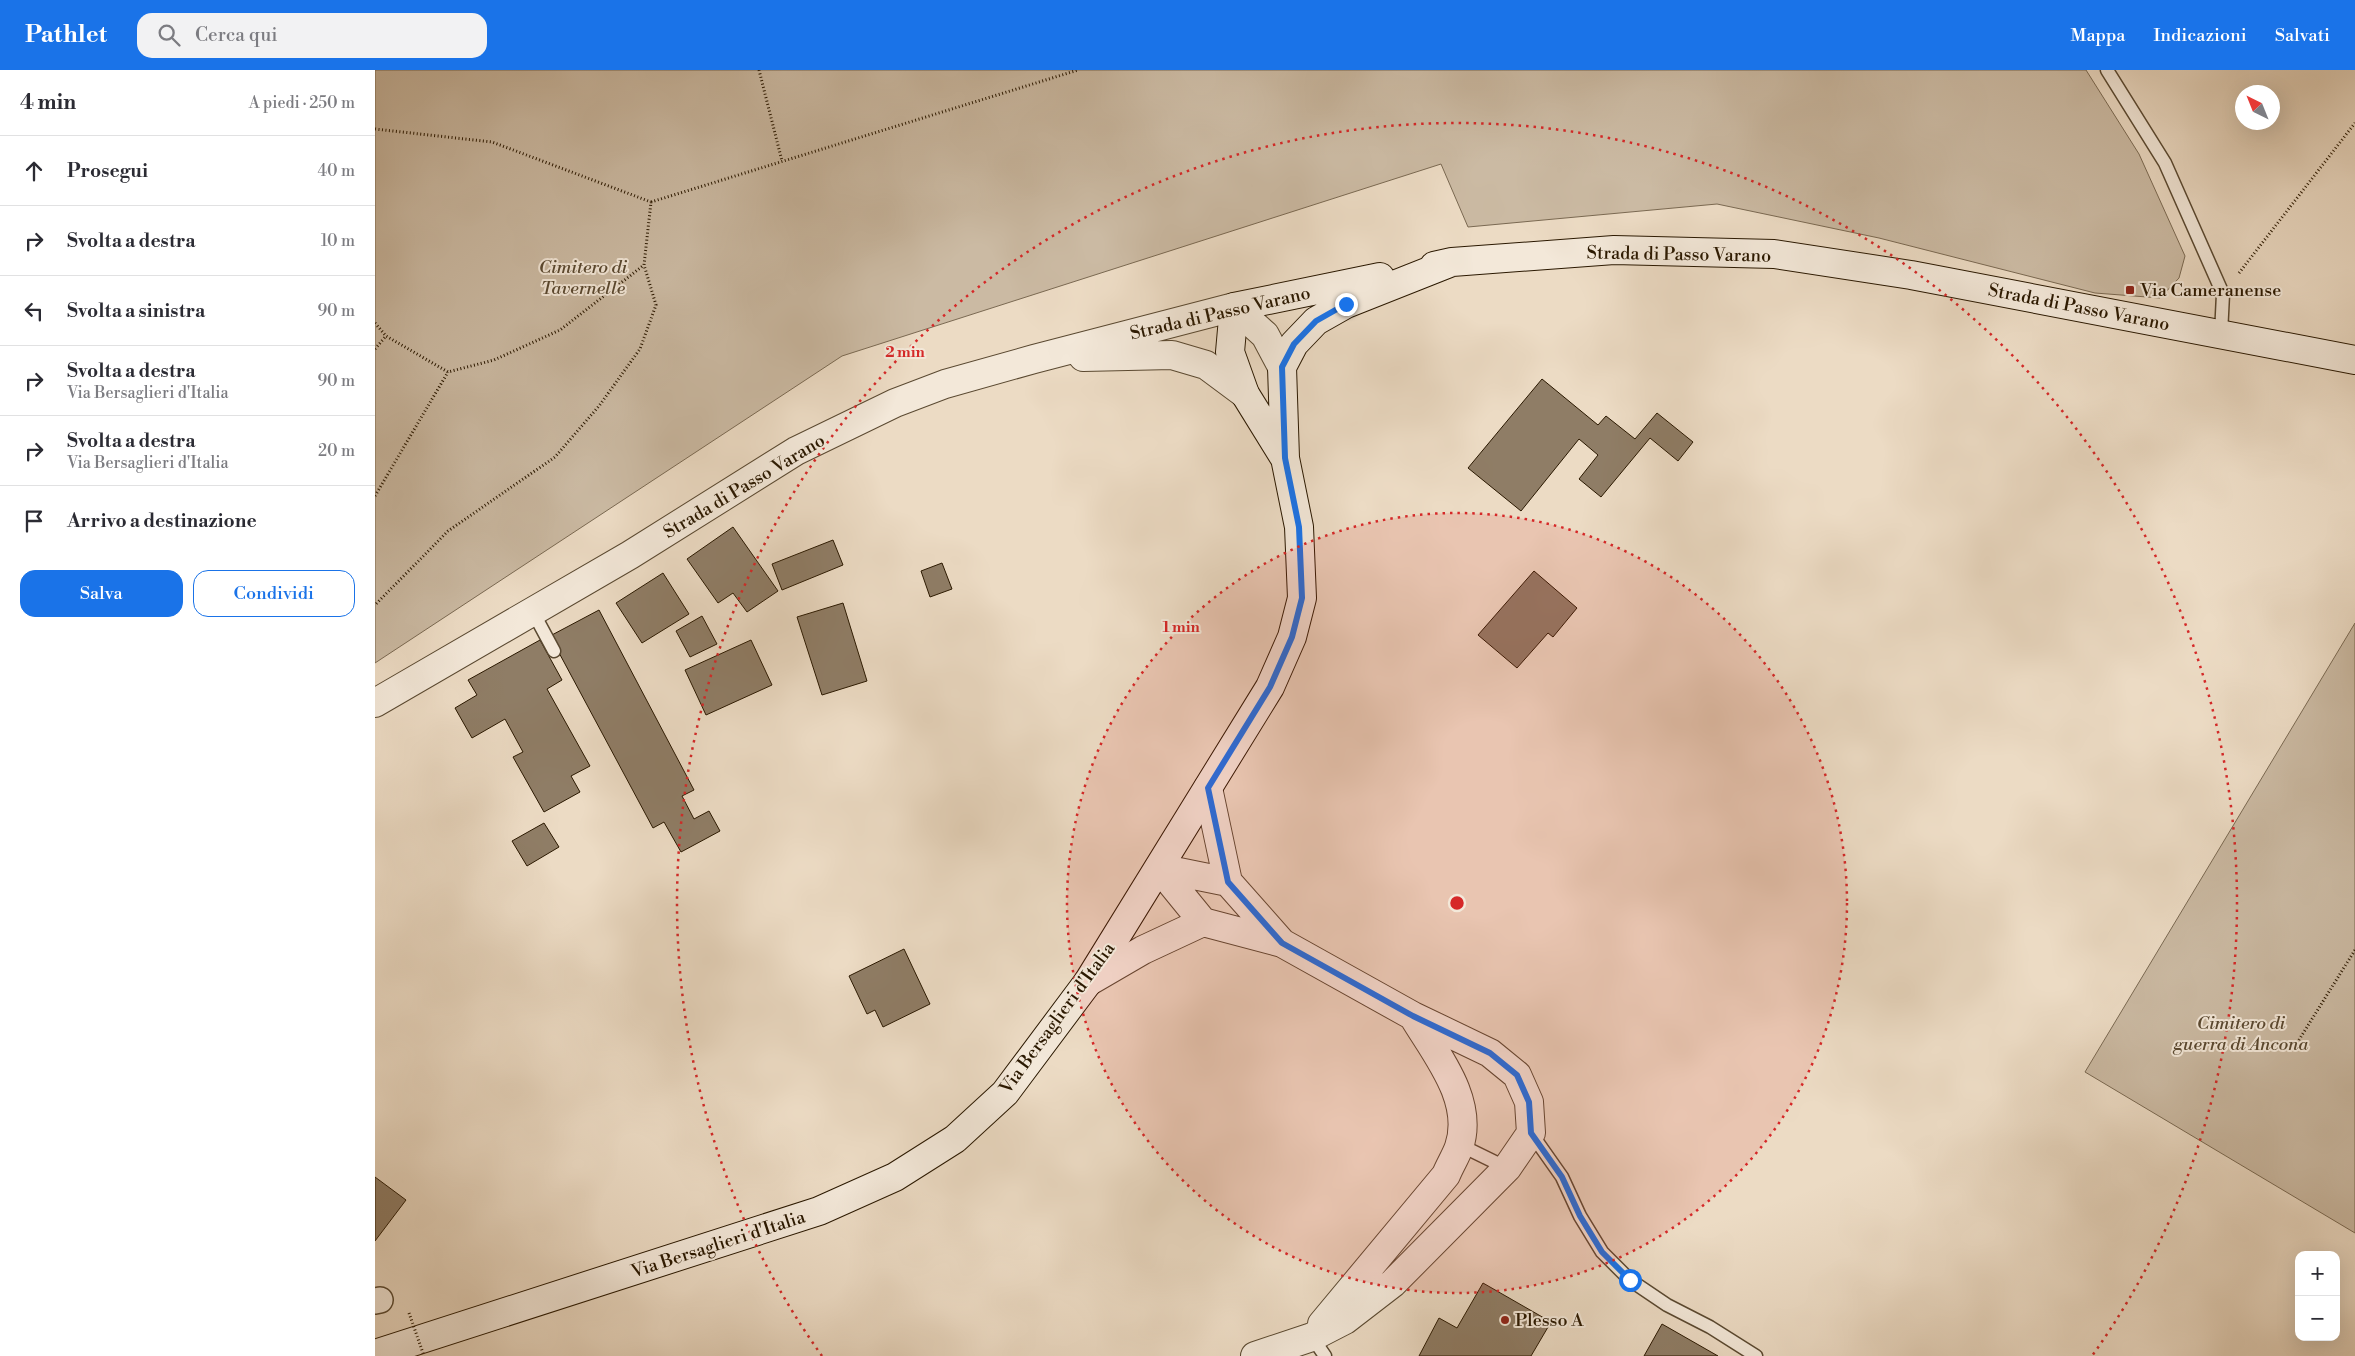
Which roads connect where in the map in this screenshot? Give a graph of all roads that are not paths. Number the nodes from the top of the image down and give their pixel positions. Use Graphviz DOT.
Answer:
graph roads {
  1 [pos="2107,70"];
  2 [pos="1452,262"];
  3 [pos="1234,307"];
  4 [pos="2221,334"];
  5 [pos="1034,359"];
  6 [pos="2354,361"];
  7 [pos="1282,367"];
  8 [pos="1245,394"];
  9 [pos="1285,458"];
  10 [pos="533,612"];
  11 [pos="554,651"];
  12 [pos="375,703"];
  13 [pos="1208,788"];
  14 [pos="1159,868"];
  15 [pos="1228,882"];
  16 [pos="1203,922"];
  17 [pos="1282,943"];
  18 [pos="1087,982"];
  19 [pos="1413,1016"];
  20 [pos="1531,1133"];
  21 [pos="1460,1145"];
  22 [pos="1507,1168"];
  23 [pos="1318,1346"];
  24 [pos="375,1354"];
  25 [pos="1255,1356"];
  26 [pos="1756,1356"];
  1 -- 4 [label="lane"];
  2 -- 3 [label="main road, Strada di Passo Varano"];
  2 -- 4 [label="main road, Strada di Passo Varano"];
  2 -- 7 [label="main road, Via Bersaglieri d'Italia"];
  3 -- 5 [label="main road, Strada di Passo Varano"];
  3 -- 7 [label="main road, Via Bersaglieri d'Italia"];
  3 -- 8 [label="main road, Via Bersaglieri d'Italia"];
  4 -- 6 [label="main road, Strada di Passo Varano"];
  5 -- 8 [label="main road, Via Bersaglieri d'Italia"];
  5 -- 10 [label="main road, Strada di Passo Varano"];
  7 -- 9 [label="main road, Via Bersaglieri d'Italia"];
  8 -- 9 [label="main road, Via Bersaglieri d'Italia"];
  9 -- 13 [label="main road, Via Bersaglieri d'Italia"];
  10 -- 11 [label="lane"];
  10 -- 12 [label="main road, Strada di Passo Varano"];
  13 -- 14 [label="main road, Via Bersaglieri d'Italia"];
  13 -- 15 [label="main road"];
  14 -- 15 [label="main road"];
  14 -- 16 [label="main road"];
  14 -- 18 [label="main road, Via Bersaglieri d'Italia"];
  15 -- 17 [label="main road"];
  16 -- 17 [label="main road"];
  16 -- 18 [label="main road"];
  17 -- 19 [label="main road"];
  18 -- 24 [label="main road, Via Bersaglieri d'Italia"];
  19 -- 20 [label="main road"];
  19 -- 21 [label="main road"];
  20 -- 22 [label="main road"];
  20 -- 26 [label="lane"];
  21 -- 22 [label="lane"];
  21 -- 23 [label="main road"];
  22 -- 23 [label="main road"];
  23 -- 25 [label="main road"];
}
